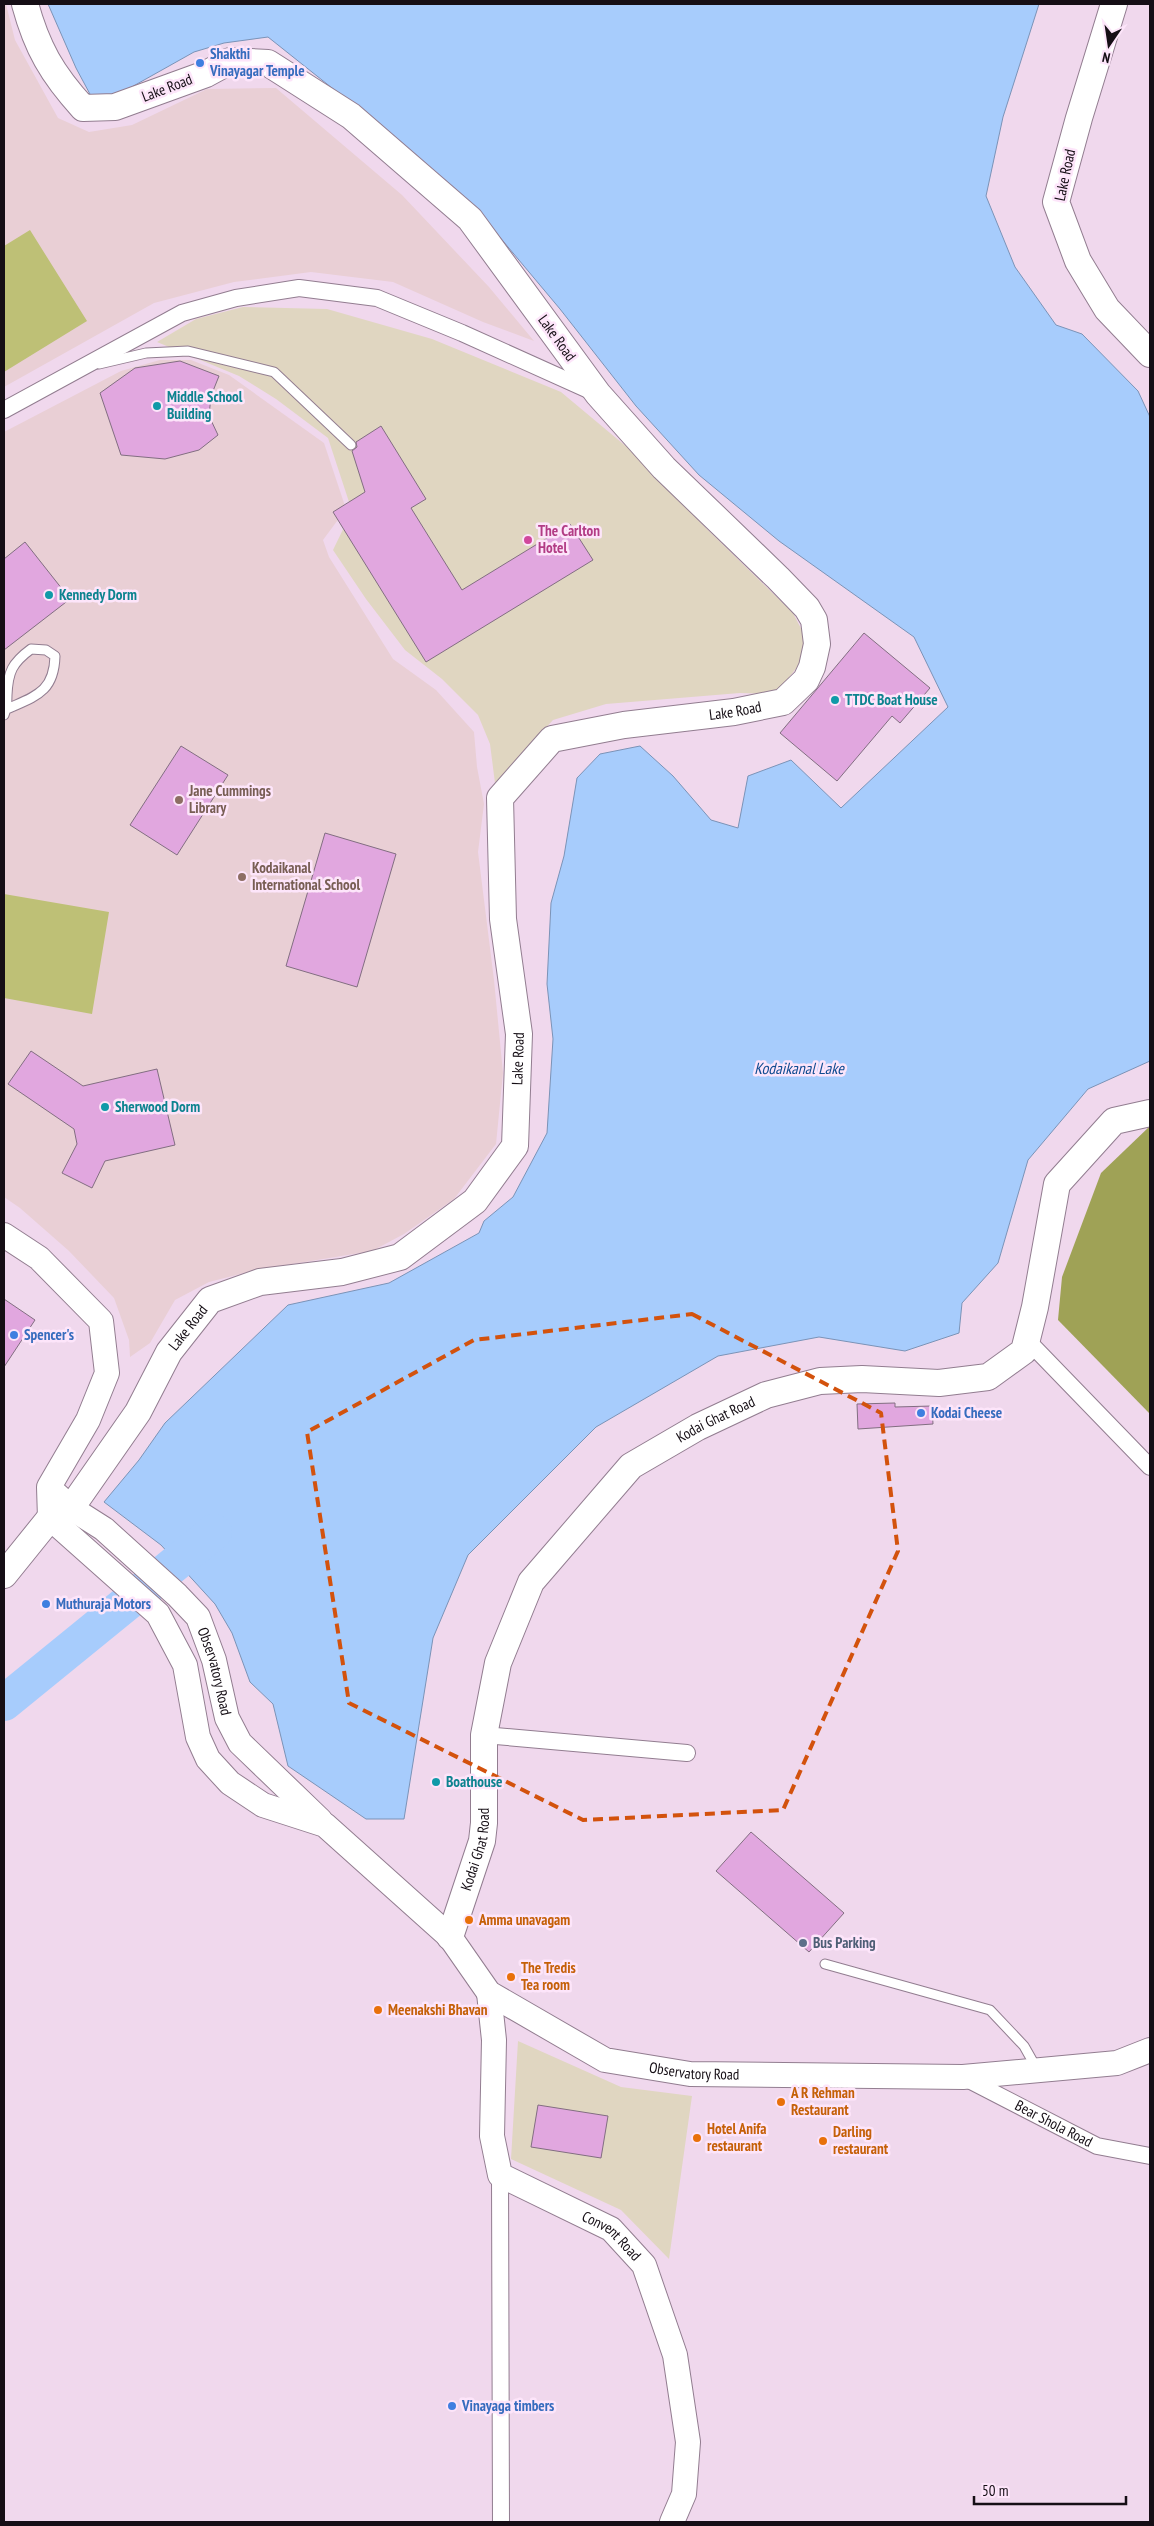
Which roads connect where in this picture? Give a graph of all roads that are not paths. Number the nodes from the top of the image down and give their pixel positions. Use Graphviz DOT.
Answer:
graph roads {
  1 [pos="25,4"];
  2 [pos="1114,4"];
  3 [pos="1150,354"];
  4 [pos="81,368"];
  5 [pos="598,394"];
  6 [pos="4,410"];
  7 [pos="351,446"];
  8 [pos="5,712"];
  9 [pos="1150,1113"];
  10 [pos="4,1235"];
  11 [pos="1026,1340"];
  12 [pos="1150,1467"];
  13 [pos="60,1513"];
  14 [pos="4,1575"];
  15 [pos="484,1735"];
  16 [pos="687,1752"];
  17 [pos="325,1825"];
  18 [pos="450,1938"];
  19 [pos="825,1964"];
  20 [pos="490,1994"];
  21 [pos="1150,2050"];
  22 [pos="1038,2071"];
  23 [pos="963,2077"];
  24 [pos="1150,2156"];
  25 [pos="500,2174"];
  26 [pos="501,2522"];
  27 [pos="672,2522"];
  1 -- 5 [label="main road, Lake Road"];
  2 -- 3 [label="main road, Lake Road"];
  4 -- 5 [label="street"];
  4 -- 6 [label="street"];
  4 -- 7 [label="lane"];
  5 -- 13 [label="main road, Lake Road"];
  8 -- 8 [label="lane"];
  9 -- 11 [label="main road, Kodai Ghat Road"];
  10 -- 13 [label="main road, Observatory Road"];
  11 -- 12 [label="street"];
  11 -- 15 [label="main road, Kodai Ghat Road"];
  13 -- 14 [label="main road"];
  13 -- 17 [label="main road, Observatory Road"];
  13 -- 17 [label="main road, Observatory Road"];
  15 -- 16 [label="street"];
  15 -- 18 [label="main road, Kodai Ghat Road"];
  17 -- 18 [label="main road, Observatory Road"];
  18 -- 20 [label="main road, Observatory Road"];
  19 -- 22 [label="lane"];
  20 -- 23 [label="main road, Observatory Road"];
  20 -- 25 [label="main road"];
  21 -- 22 [label="main road, Observatory Road"];
  22 -- 23 [label="main road, Observatory Road"];
  23 -- 24 [label="street, Bear Shola Road"];
  25 -- 26 [label="street"];
  25 -- 27 [label="main road, Convent Road"];
}
